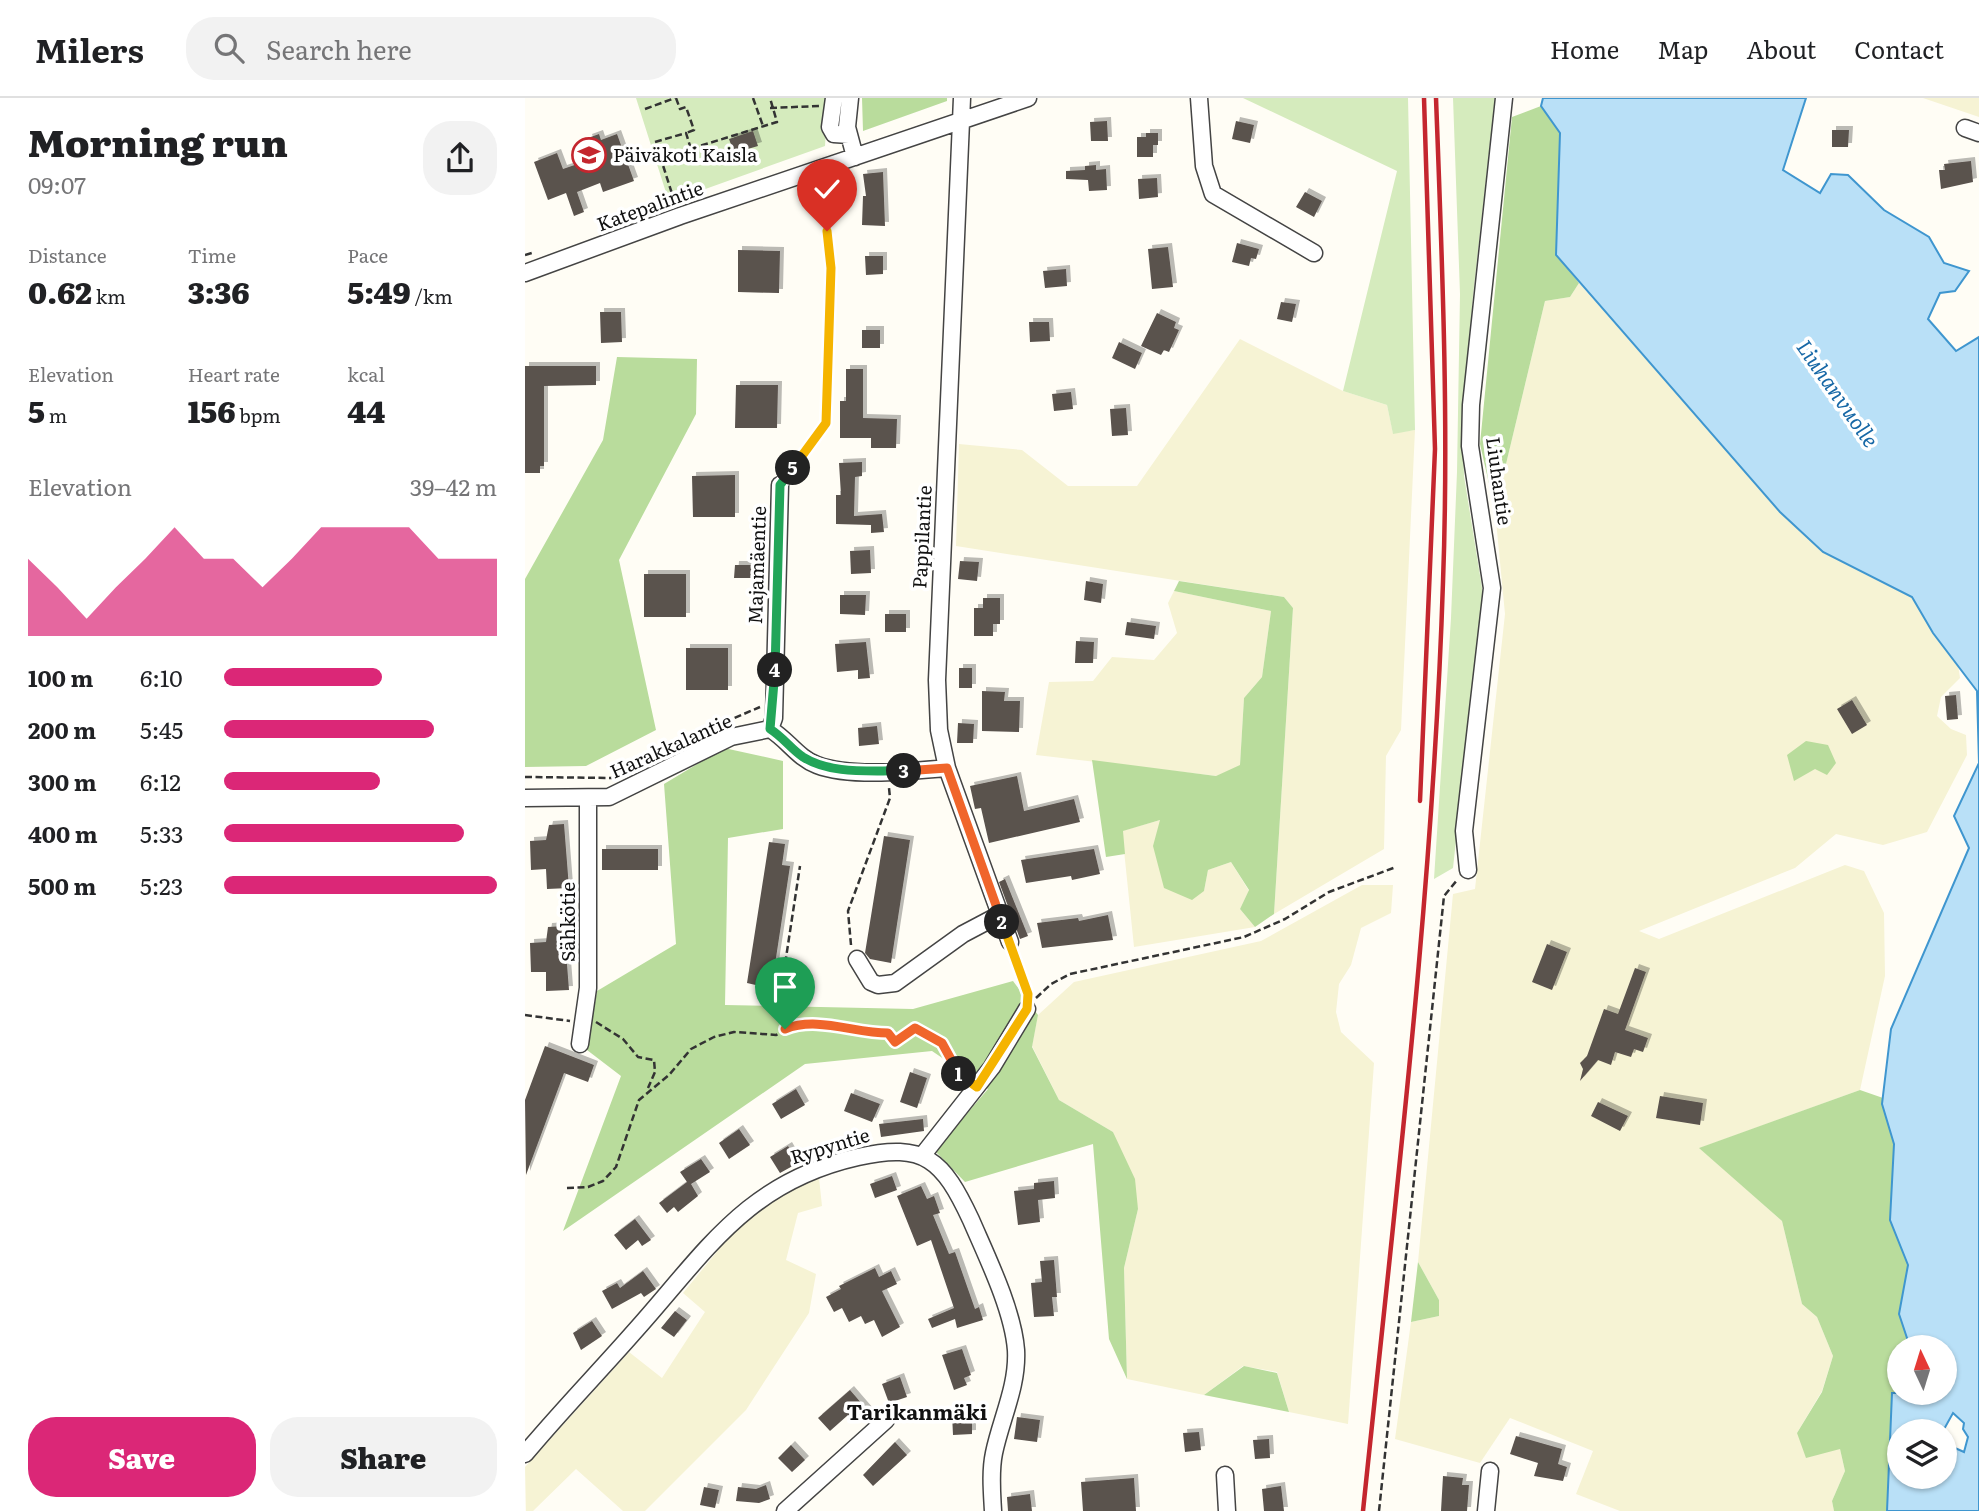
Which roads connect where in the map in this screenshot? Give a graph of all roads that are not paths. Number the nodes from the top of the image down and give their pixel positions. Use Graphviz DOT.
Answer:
graph roads {
  1 [pos="850,98"];
  2 [pos="962,98"];
  3 [pos="1028,98"];
  4 [pos="1199,98"];
  5 [pos="1504,98"];
  6 [pos="833,103"];
  7 [pos="961,122"];
  8 [pos="849,135"];
  9 [pos="855,157"];
  10 [pos="1314,253"];
  11 [pos="525,274"];
  12 [pos="780,485"];
  13 [pos="770,729"];
  14 [pos="947,768"];
  15 [pos="525,798"];
  16 [pos="589,799"];
  17 [pos="1468,870"];
  18 [pos="999,915"];
  19 [pos="1010,942"];
  20 [pos="857,959"];
  21 [pos="1027,1009"];
  22 [pos="580,1044"];
  23 [pos="922,1156"];
  24 [pos="886,1420"];
  25 [pos="525,1454"];
  26 [pos="1490,1471"];
  27 [pos="1225,1475"];
  28 [pos="785,1511"];
  29 [pos="993,1511"];
  30 [pos="1227,1511"];
  31 [pos="1486,1511"];
  1 -- 8 [label="street"];
  2 -- 7 [label="street, Pappilantie"];
  3 -- 7 [label="street, Katepalintie"];
  4 -- 10 [label="street"];
  5 -- 17 [label="street, Liuhantie"];
  6 -- 8 [label="street"];
  7 -- 9 [label="street, Katepalintie"];
  7 -- 14 [label="street, Pappilantie"];
  8 -- 9 [label="street"];
  9 -- 11 [label="street, Katepalintie"];
  12 -- 13 [label="street, Majamäentie"];
  13 -- 14 [label="street"];
  13 -- 16 [label="street, Harakkalantie"];
  14 -- 18 [label="street, Pappilantie"];
  15 -- 16 [label="street, Harakkalantie"];
  16 -- 22 [label="street, Sähkötie"];
  18 -- 19 [label="street, Pappilantie"];
  18 -- 20 [label="street"];
  21 -- 23 [label="street"];
  23 -- 25 [label="street, Rypyntie"];
  23 -- 29 [label="street"];
  24 -- 28 [label="street"];
  26 -- 31 [label="street"];
  27 -- 30 [label="street"];
}
